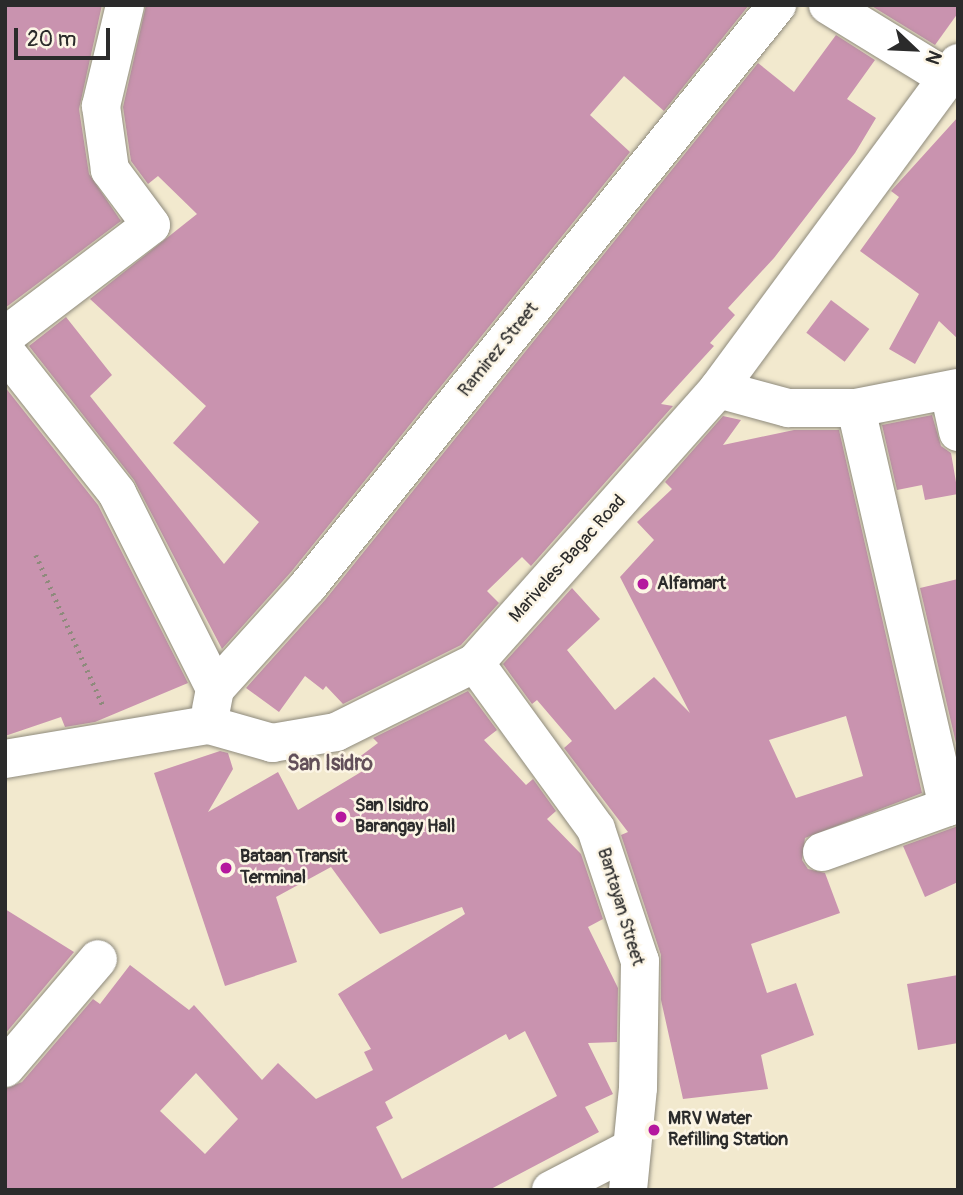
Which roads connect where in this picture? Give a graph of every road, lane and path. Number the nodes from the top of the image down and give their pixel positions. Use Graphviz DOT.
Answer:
graph roads {
  1 [pos="125,5"];
  2 [pos="777,5"];
  3 [pos="828,5"];
  4 [pos="952,70"];
  5 [pos="5,336"];
  6 [pos="5,351"];
  7 [pos="718,389"];
  8 [pos="953,390"];
  9 [pos="856,408"];
  10 [pos="958,432"];
  11 [pos="36,555"];
  12 [pos="475,663"];
  13 [pos="212,707"];
  14 [pos="118,738"];
  15 [pos="5,760"];
  16 [pos="822,852"];
  17 [pos="99,959"];
  18 [pos="5,1068"];
  19 [pos="632,1148"];
  20 [pos="551,1190"];
  21 [pos="628,1190"];
  1 -- 5 [label="street"];
  2 -- 13 [label="street, Ramirez Street"];
  3 -- 4 [label="street"];
  4 -- 7 [label="street, Mariveles-Bagac Road"];
  6 -- 13 [label="street"];
  7 -- 9 [label="street"];
  7 -- 12 [label="street, Mariveles-Bagac Road"];
  8 -- 9 [label="street"];
  8 -- 10 [label="street"];
  9 -- 16 [label="street"];
  11 -- 14 [label="path"];
  12 -- 13 [label="street, Mariveles-Bagac Road"];
  12 -- 19 [label="street, Bantayan Street"];
  13 -- 14 [label="street, Mariveles-Bagac Road"];
  14 -- 15 [label="street, Mariveles-Bagac Road"];
  17 -- 18 [label="street"];
  19 -- 20 [label="street"];
  19 -- 21 [label="street, Bantayan Street"];
}
